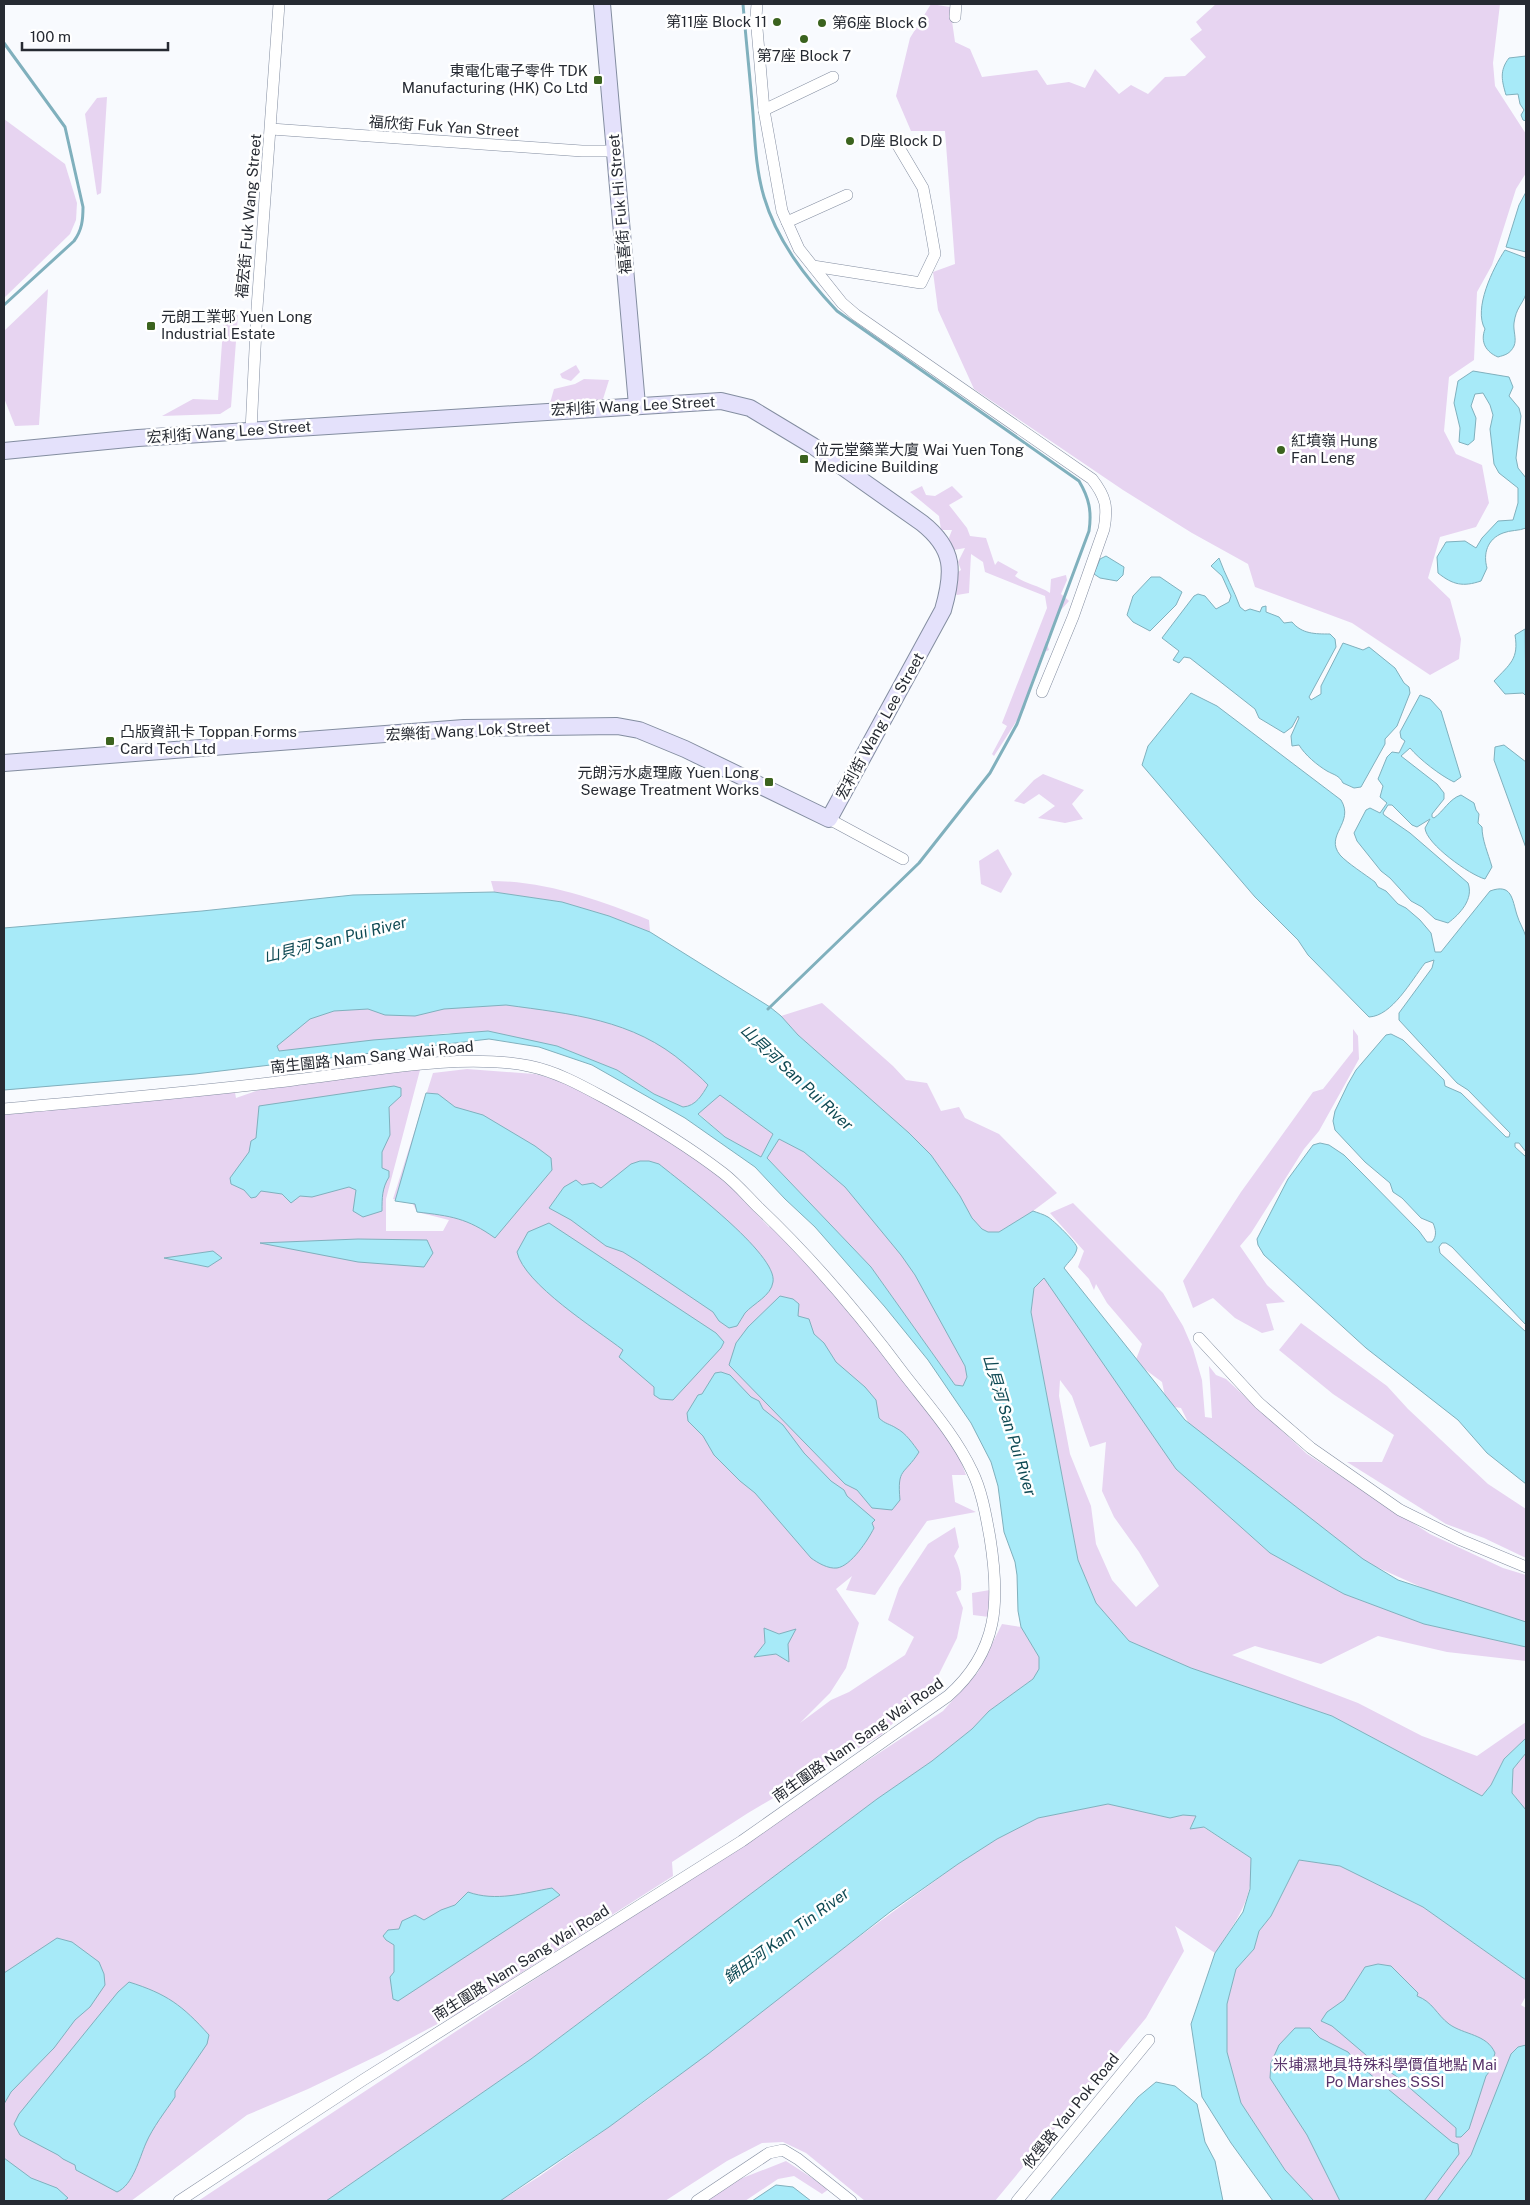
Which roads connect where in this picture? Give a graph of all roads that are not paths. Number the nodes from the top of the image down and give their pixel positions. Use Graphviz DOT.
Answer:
graph roads {
  1 [pos="278,4"];
  2 [pos="604,4"];
  3 [pos="757,4"];
  4 [pos="956,4"];
  5 [pos="955,17"];
  6 [pos="833,77"];
  7 [pos="764,110"];
  8 [pos="271,129"];
  9 [pos="894,139"];
  10 [pos="615,151"];
  11 [pos="847,195"];
  12 [pos="787,222"];
  13 [pos="813,266"];
  14 [pos="637,405"];
  15 [pos="251,431"];
  16 [pos="4,451"];
  17 [pos="1042,692"];
  18 [pos="4,763"];
  19 [pos="829,819"];
  20 [pos="902,859"];
  21 [pos="4,1110"];
  22 [pos="1199,1338"];
  23 [pos="1526,1567"];
  24 [pos="1149,2040"];
  25 [pos="179,2201"];
  26 [pos="697,2201"];
  27 [pos="851,2201"];
  28 [pos="1017,2201"];
  1 -- 8 [label="street, 福宏街 Fuk Wang Street"];
  2 -- 10 [label="street, 福喜街 Fuk Hi Street"];
  3 -- 7 [label="street"];
  4 -- 5 [label="street"];
  6 -- 7 [label="street"];
  7 -- 12 [label="street"];
  8 -- 10 [label="street, 福欣街 Fuk Yan Street"];
  8 -- 15 [label="street, 福宏街 Fuk Wang Street"];
  9 -- 13 [label="street"];
  10 -- 14 [label="street, 福喜街 Fuk Hi Street"];
  11 -- 12 [label="street"];
  12 -- 13 [label="street"];
  13 -- 17 [label="street"];
  14 -- 15 [label="street, 宏利街 Wang Lee Street"];
  14 -- 19 [label="street, 宏利街 Wang Lee Street"];
  15 -- 16 [label="street, 宏利街 Wang Lee Street"];
  18 -- 19 [label="street, 宏樂街 Wang Lok Street"];
  19 -- 20 [label="street, 宏樂街 Wang Lok Street"];
  21 -- 25 [label="street, 南生圍路 Nam Sang Wai Road"];
  22 -- 23 [label="street"];
  24 -- 28 [label="street, 攸壆路 Yau Pok Road"];
  26 -- 27 [label="street"];
}
